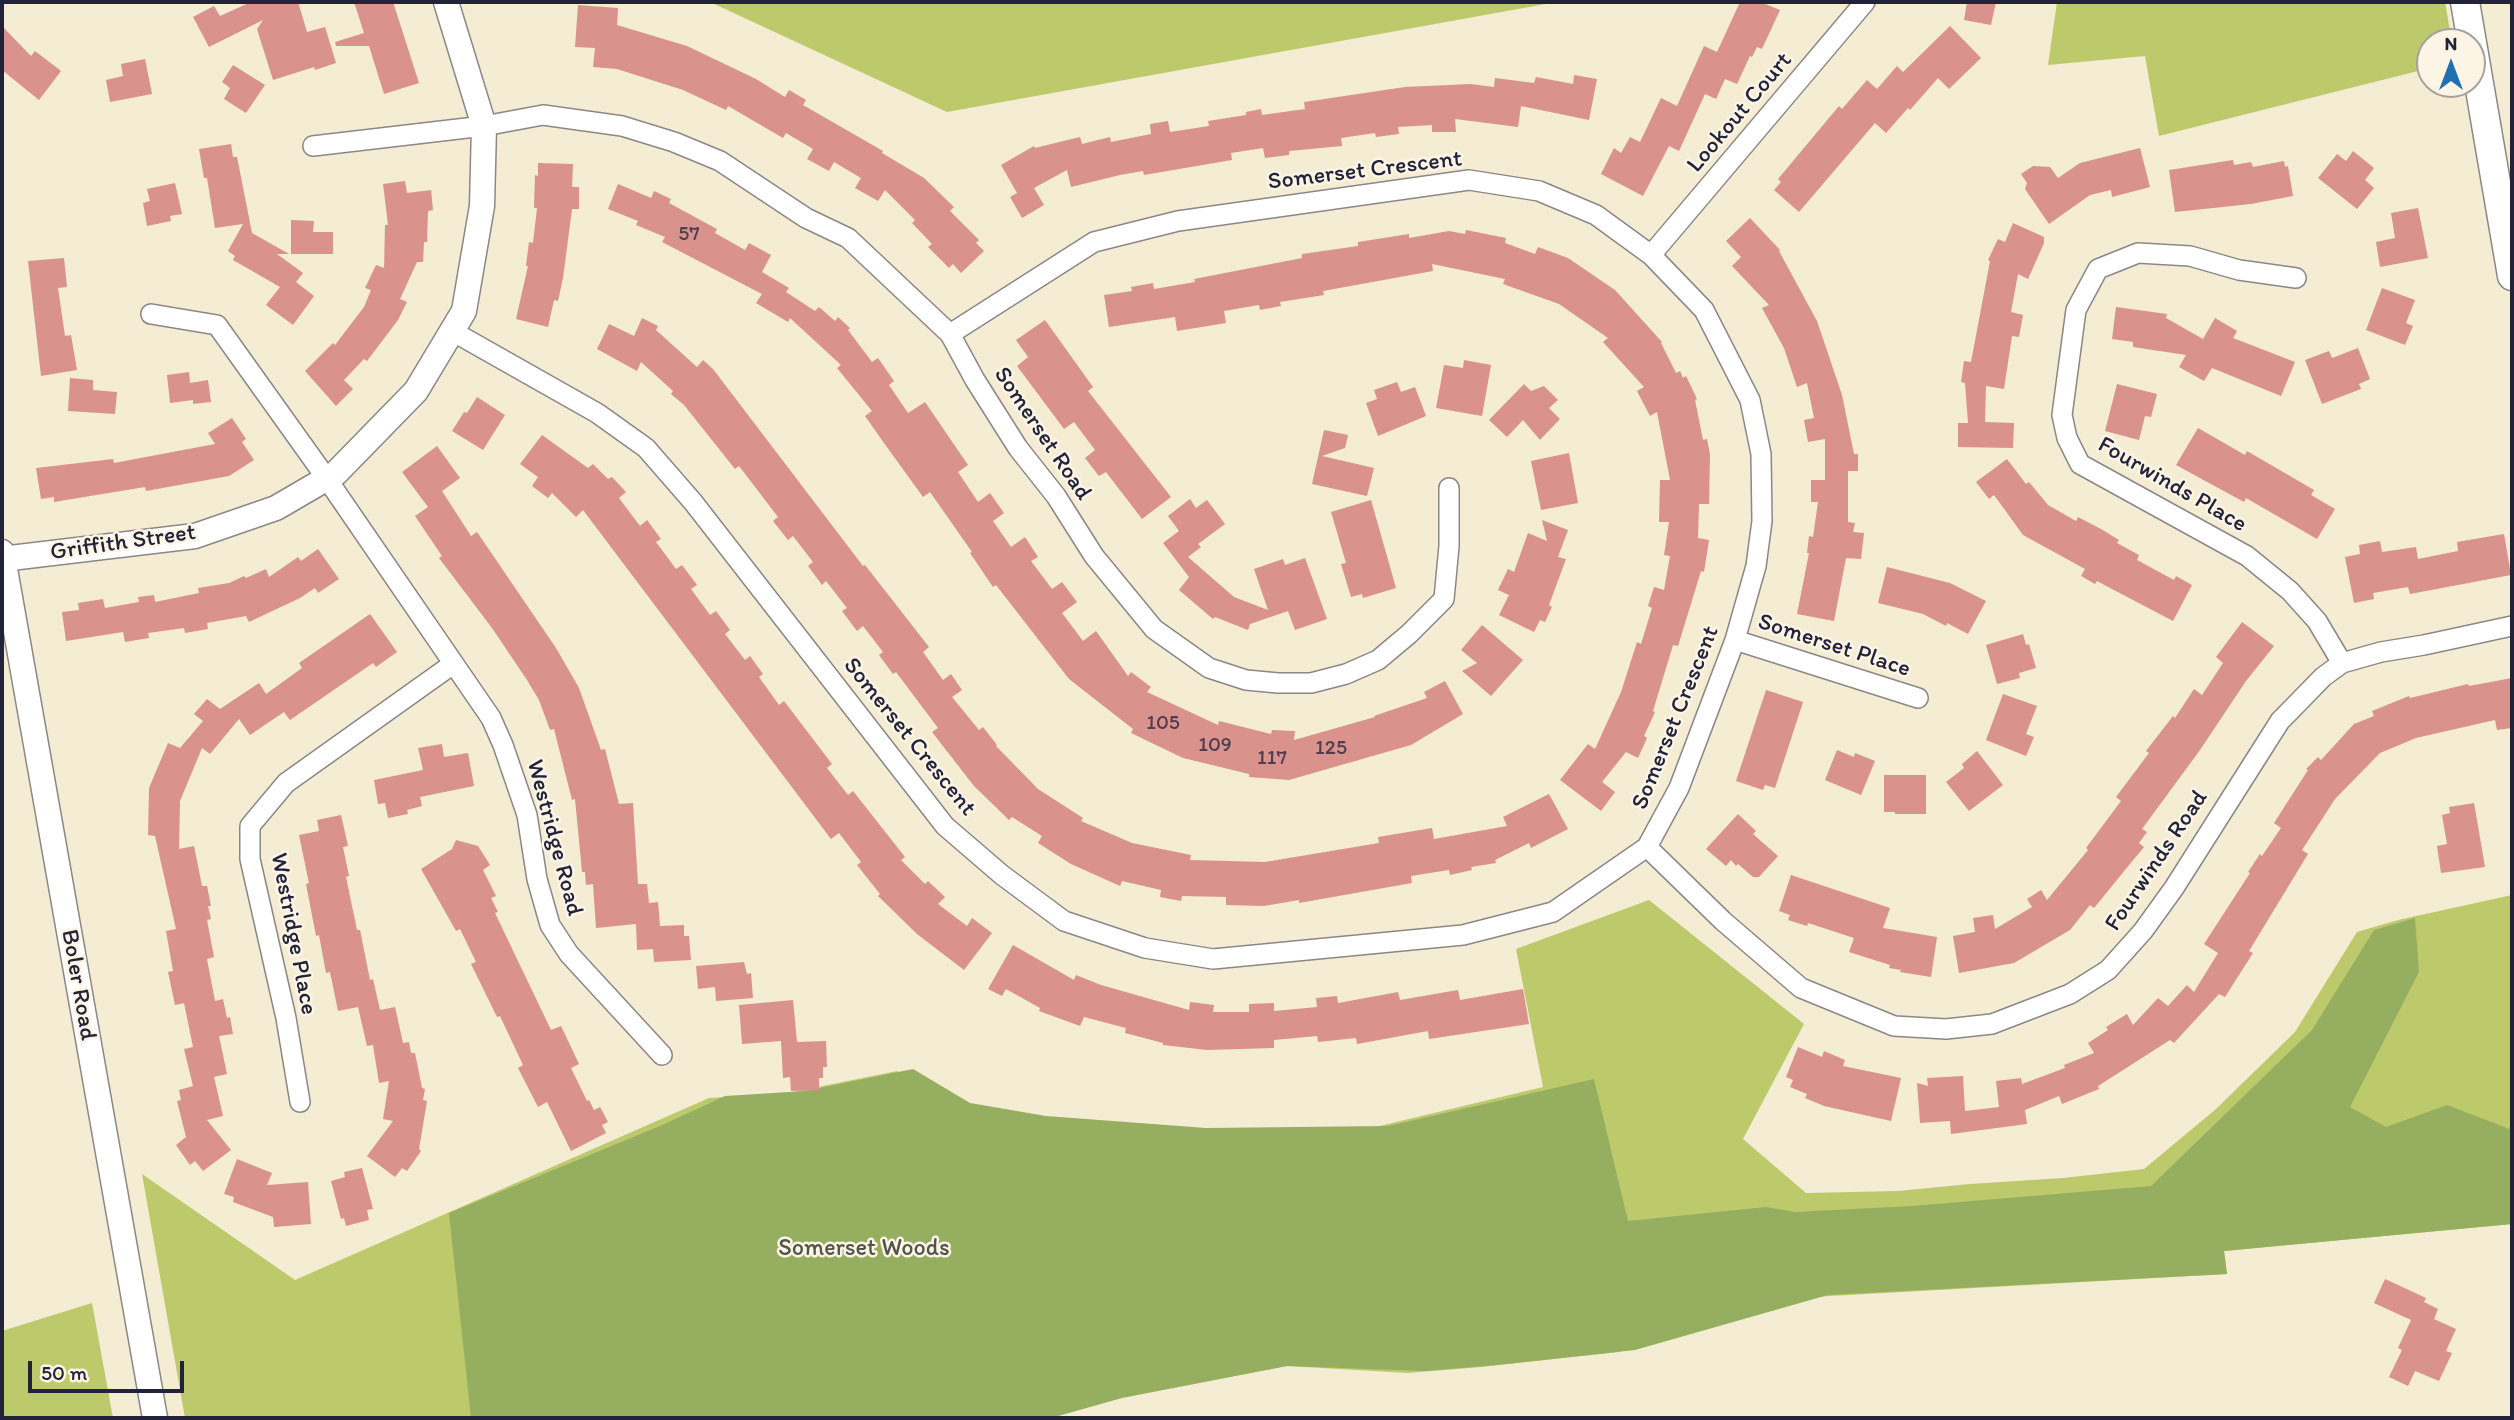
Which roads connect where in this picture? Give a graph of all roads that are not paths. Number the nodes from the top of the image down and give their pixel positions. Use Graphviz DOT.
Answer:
graph roads {
  1 [pos="446,2"];
  2 [pos="1865,2"];
  3 [pos="2465,2"];
  4 [pos="484,126"];
  5 [pos="313,146"];
  6 [pos="1651,256"];
  7 [pos="2512,276"];
  8 [pos="2296,278"];
  9 [pos="151,314"];
  10 [pos="452,331"];
  11 [pos="950,334"];
  12 [pos="327,479"];
  13 [pos="1449,488"];
  14 [pos="2,557"];
  15 [pos="2512,626"];
  16 [pos="1735,640"];
  17 [pos="2342,663"];
  18 [pos="453,664"];
  19 [pos="1917,698"];
  20 [pos="1647,847"];
  21 [pos="662,1055"];
  22 [pos="300,1102"];
  23 [pos="155,1418"];
  1 -- 4 [label="street, Griffith Street"];
  2 -- 6 [label="street, Lookout Court"];
  3 -- 7 [label="main road"];
  4 -- 5 [label="street, Somerset Road"];
  4 -- 10 [label="street, Griffith Street"];
  4 -- 11 [label="street, Somerset Road"];
  6 -- 11 [label="street, Somerset Crescent"];
  6 -- 16 [label="street, Somerset Crescent"];
  8 -- 17 [label="street, Fourwinds Place"];
  9 -- 12 [label="street, Westridge Road"];
  10 -- 12 [label="street, Griffith Street"];
  10 -- 20 [label="street, Somerset Crescent"];
  11 -- 13 [label="street, Somerset Road"];
  12 -- 14 [label="street, Griffith Street"];
  12 -- 18 [label="street, Westridge Road"];
  14 -- 23 [label="street, Boler Road"];
  15 -- 17 [label="street, Fourwinds Road"];
  16 -- 19 [label="street, Somerset Place"];
  16 -- 20 [label="street, Somerset Crescent"];
  17 -- 20 [label="street, Fourwinds Road"];
  18 -- 21 [label="street, Westridge Road"];
  18 -- 22 [label="street, Westridge Place"];
}
